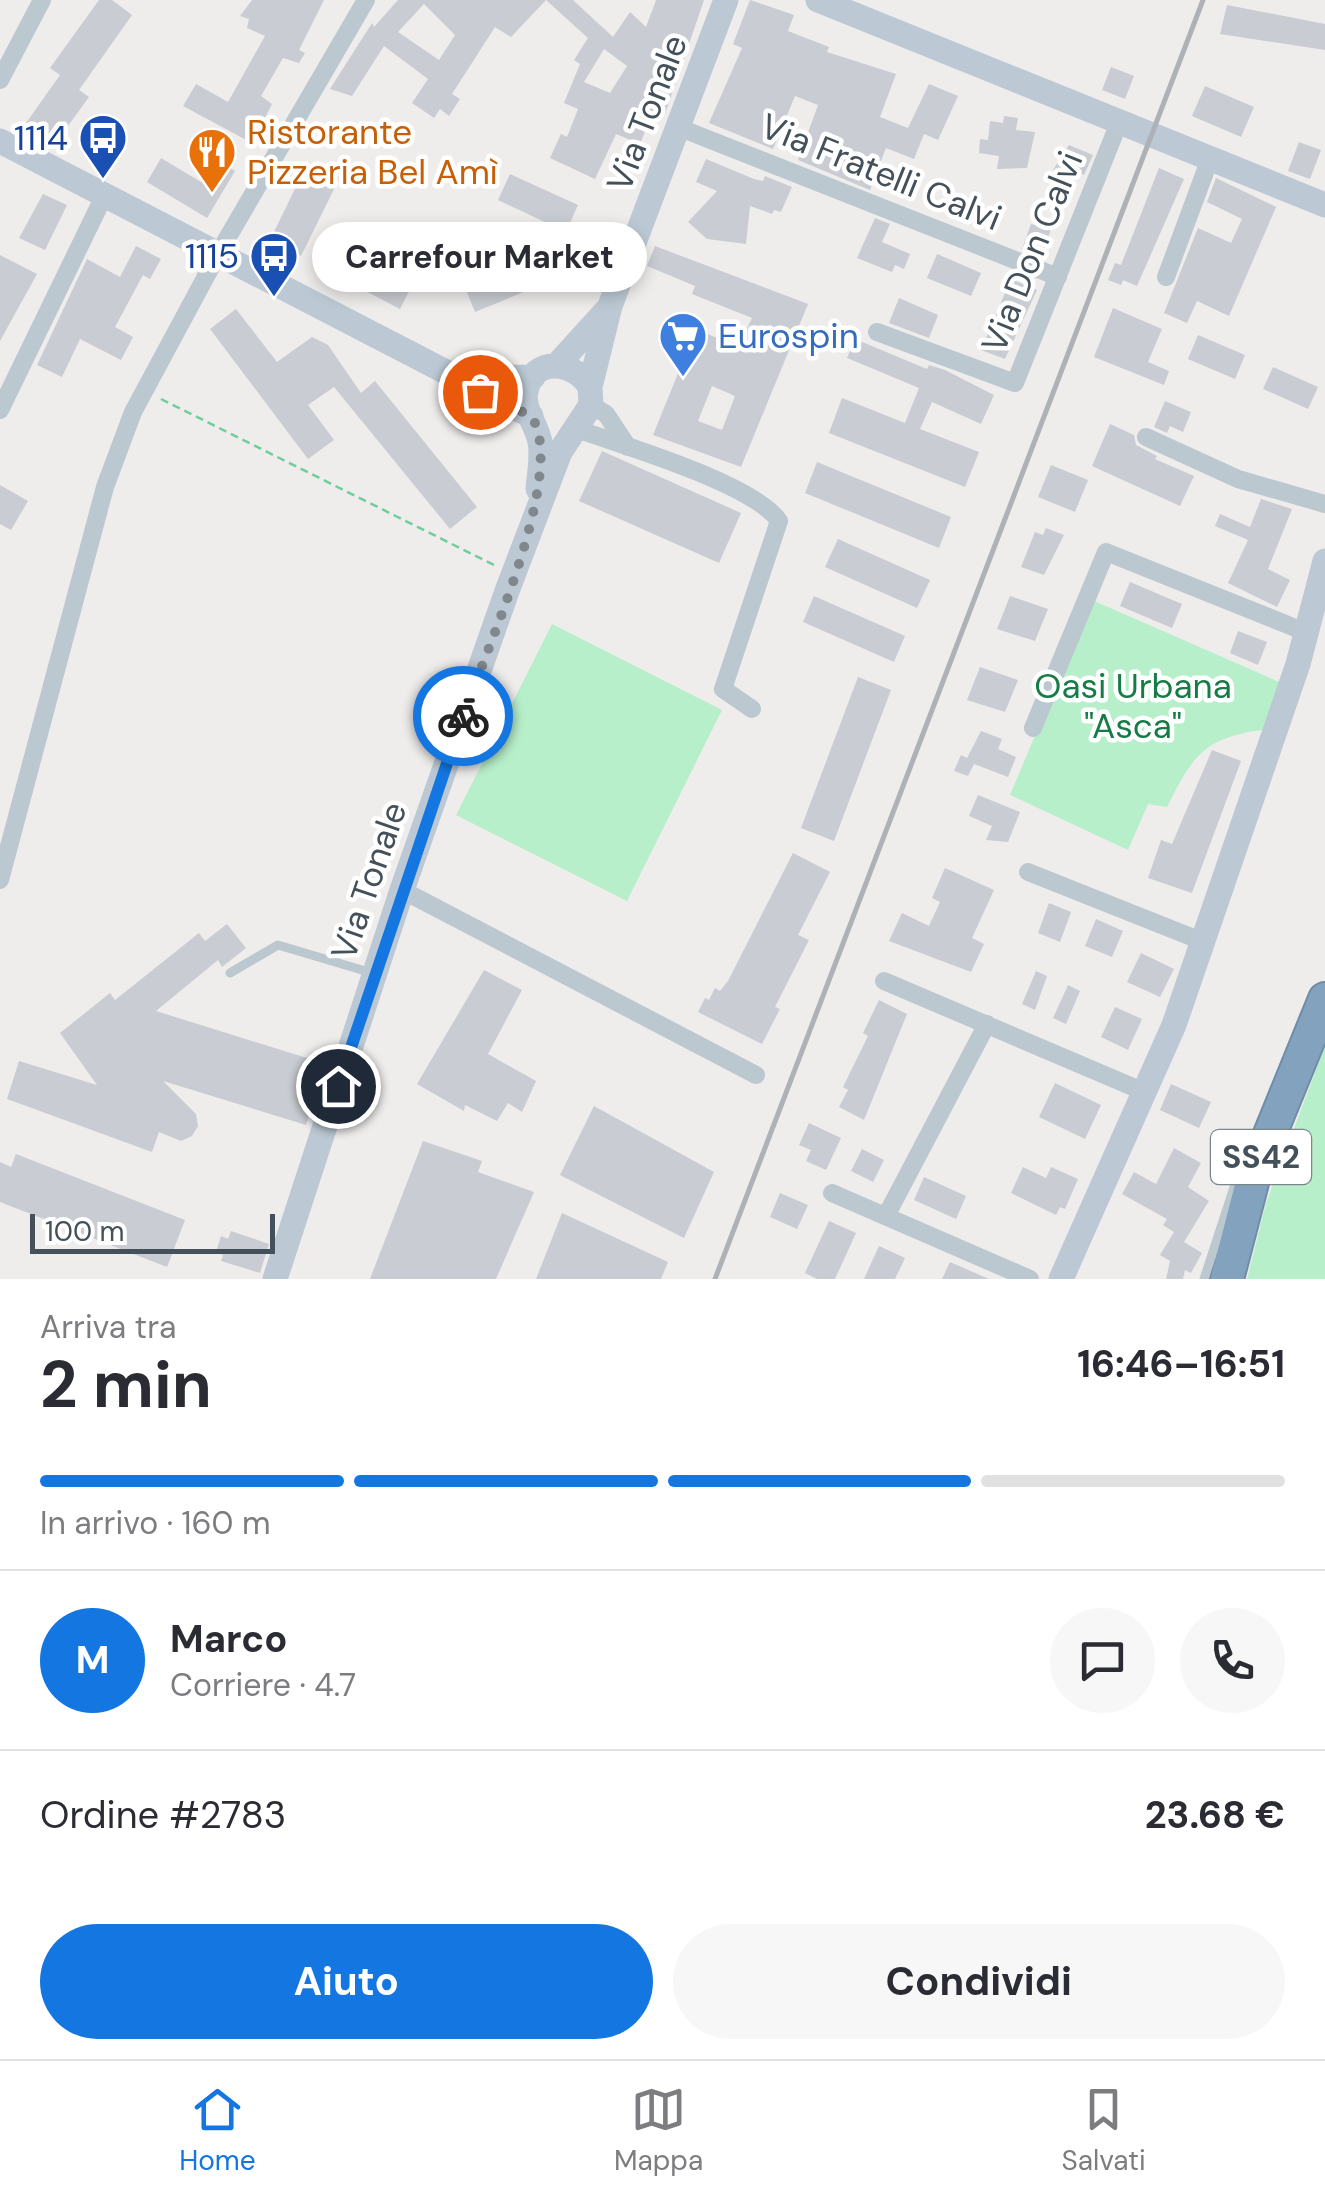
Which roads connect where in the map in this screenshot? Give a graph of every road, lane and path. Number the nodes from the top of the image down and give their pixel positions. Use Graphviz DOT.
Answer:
graph roads {
  1 [pos="42,0"];
  2 [pos="366,0"];
  3 [pos="726,0"];
  4 [pos="818,0"];
  5 [pos="867,8"];
  6 [pos="0,80"];
  7 [pos="1120,120"];
  8 [pos="680,128"];
  9 [pos="0,141"];
  10 [pos="1211,156"];
  11 [pos="105,194"];
  12 [pos="1322,201"];
  13 [pos="218,254"];
  14 [pos="1058,277"];
  15 [pos="1166,277"];
  16 [pos="610,306"];
  17 [pos="878,332"];
  18 [pos="557,365"];
  19 [pos="533,377"];
  20 [pos="461,378"];
  21 [pos="144,390"];
  22 [pos="590,396"];
  23 [pos="0,410"];
  24 [pos="534,420"];
  25 [pos="573,428"];
  26 [pos="1146,437"];
  27 [pos="629,447"];
  28 [pos="1325,504"];
  29 [pos="537,509"];
  30 [pos="1325,561"];
  31 [pos="514,574"];
  32 [pos="1308,633"];
  33 [pos="752,709"];
  34 [pos="1033,728"];
  35 [pos="7,822"];
  36 [pos="1028,872"];
  37 [pos="0,880"];
  38 [pos="402,890"];
  39 [pos="1204,942"];
  40 [pos="230,973"];
  41 [pos="374,974"];
  42 [pos="884,982"];
  43 [pos="1325,998"];
  44 [pos="987,1024"];
  45 [pos="1308,1039"];
  46 [pos="756,1075"];
  47 [pos="1280,1079"];
  48 [pos="1147,1093"];
  49 [pos="1244,1159"];
  50 [pos="832,1193"];
  51 [pos="886,1216"];
  52 [pos="276,1279"];
  53 [pos="1030,1279"];
  54 [pos="1061,1279"];
  55 [pos="1204,1279"];
  56 [pos="1228,1279"];
  1 -- 6 [label="street"];
  2 -- 13 [label="street"];
  3 -- 8 [label="street, Via Tonale"];
  4 -- 5 [label="street"];
  5 -- 7 [label="street"];
  7 -- 10 [label="street"];
  7 -- 14 [label="street, Via Don Calvi"];
  8 -- 14 [label="street, Via Fratelli Calvi"];
  8 -- 16 [label="street, Via Tonale"];
  9 -- 11 [label="street"];
  10 -- 12 [label="street"];
  10 -- 15 [label="street"];
  11 -- 13 [label="street"];
  11 -- 23 [label="street"];
  13 -- 20 [label="street"];
  13 -- 21 [label="street"];
  14 -- 17 [label="street, Via Don Calvi"];
  16 -- 18 [label="street, Via Tonale"];
  16 -- 22 [label="street, Via Tonale"];
  18 -- 19 [label="street, Via Tonale"];
  18 -- 22 [label="street"];
  19 -- 20 [label="street"];
  19 -- 24 [label="street, Via Tonale"];
  20 -- 24 [label="street"];
  21 -- 31 [label="path"];
  21 -- 35 [label="street"];
  22 -- 25 [label="street, Via Tonale"];
  22 -- 27 [label="street"];
  24 -- 25 [label="street"];
  24 -- 29 [label="street, Via Tonale"];
  25 -- 27 [label="street"];
  25 -- 29 [label="street, Via Tonale"];
  26 -- 28 [label="street"];
  27 -- 33 [label="street"];
  29 -- 31 [label="street, Via Tonale"];
  30 -- 32 [label="street"];
  31 -- 38 [label="street, Via Tonale"];
  32 -- 34 [label="street"];
  32 -- 39 [label="street"];
  35 -- 37 [label="street"];
  36 -- 39 [label="street"];
  38 -- 41 [label="street, Via Tonale"];
  38 -- 46 [label="street"];
  39 -- 48 [label="street"];
  40 -- 41 [label="lane"];
  41 -- 52 [label="street, Via Tonale"];
  42 -- 44 [label="street"];
  43 -- 45 [label="highway, SS42"];
  44 -- 48 [label="street"];
  44 -- 51 [label="street"];
  45 -- 47 [label="lane"];
  45 -- 56 [label="highway, SS42"];
  48 -- 54 [label="street"];
  49 -- 55 [label="lane"];
  50 -- 51 [label="street"];
  51 -- 53 [label="street"];
}
